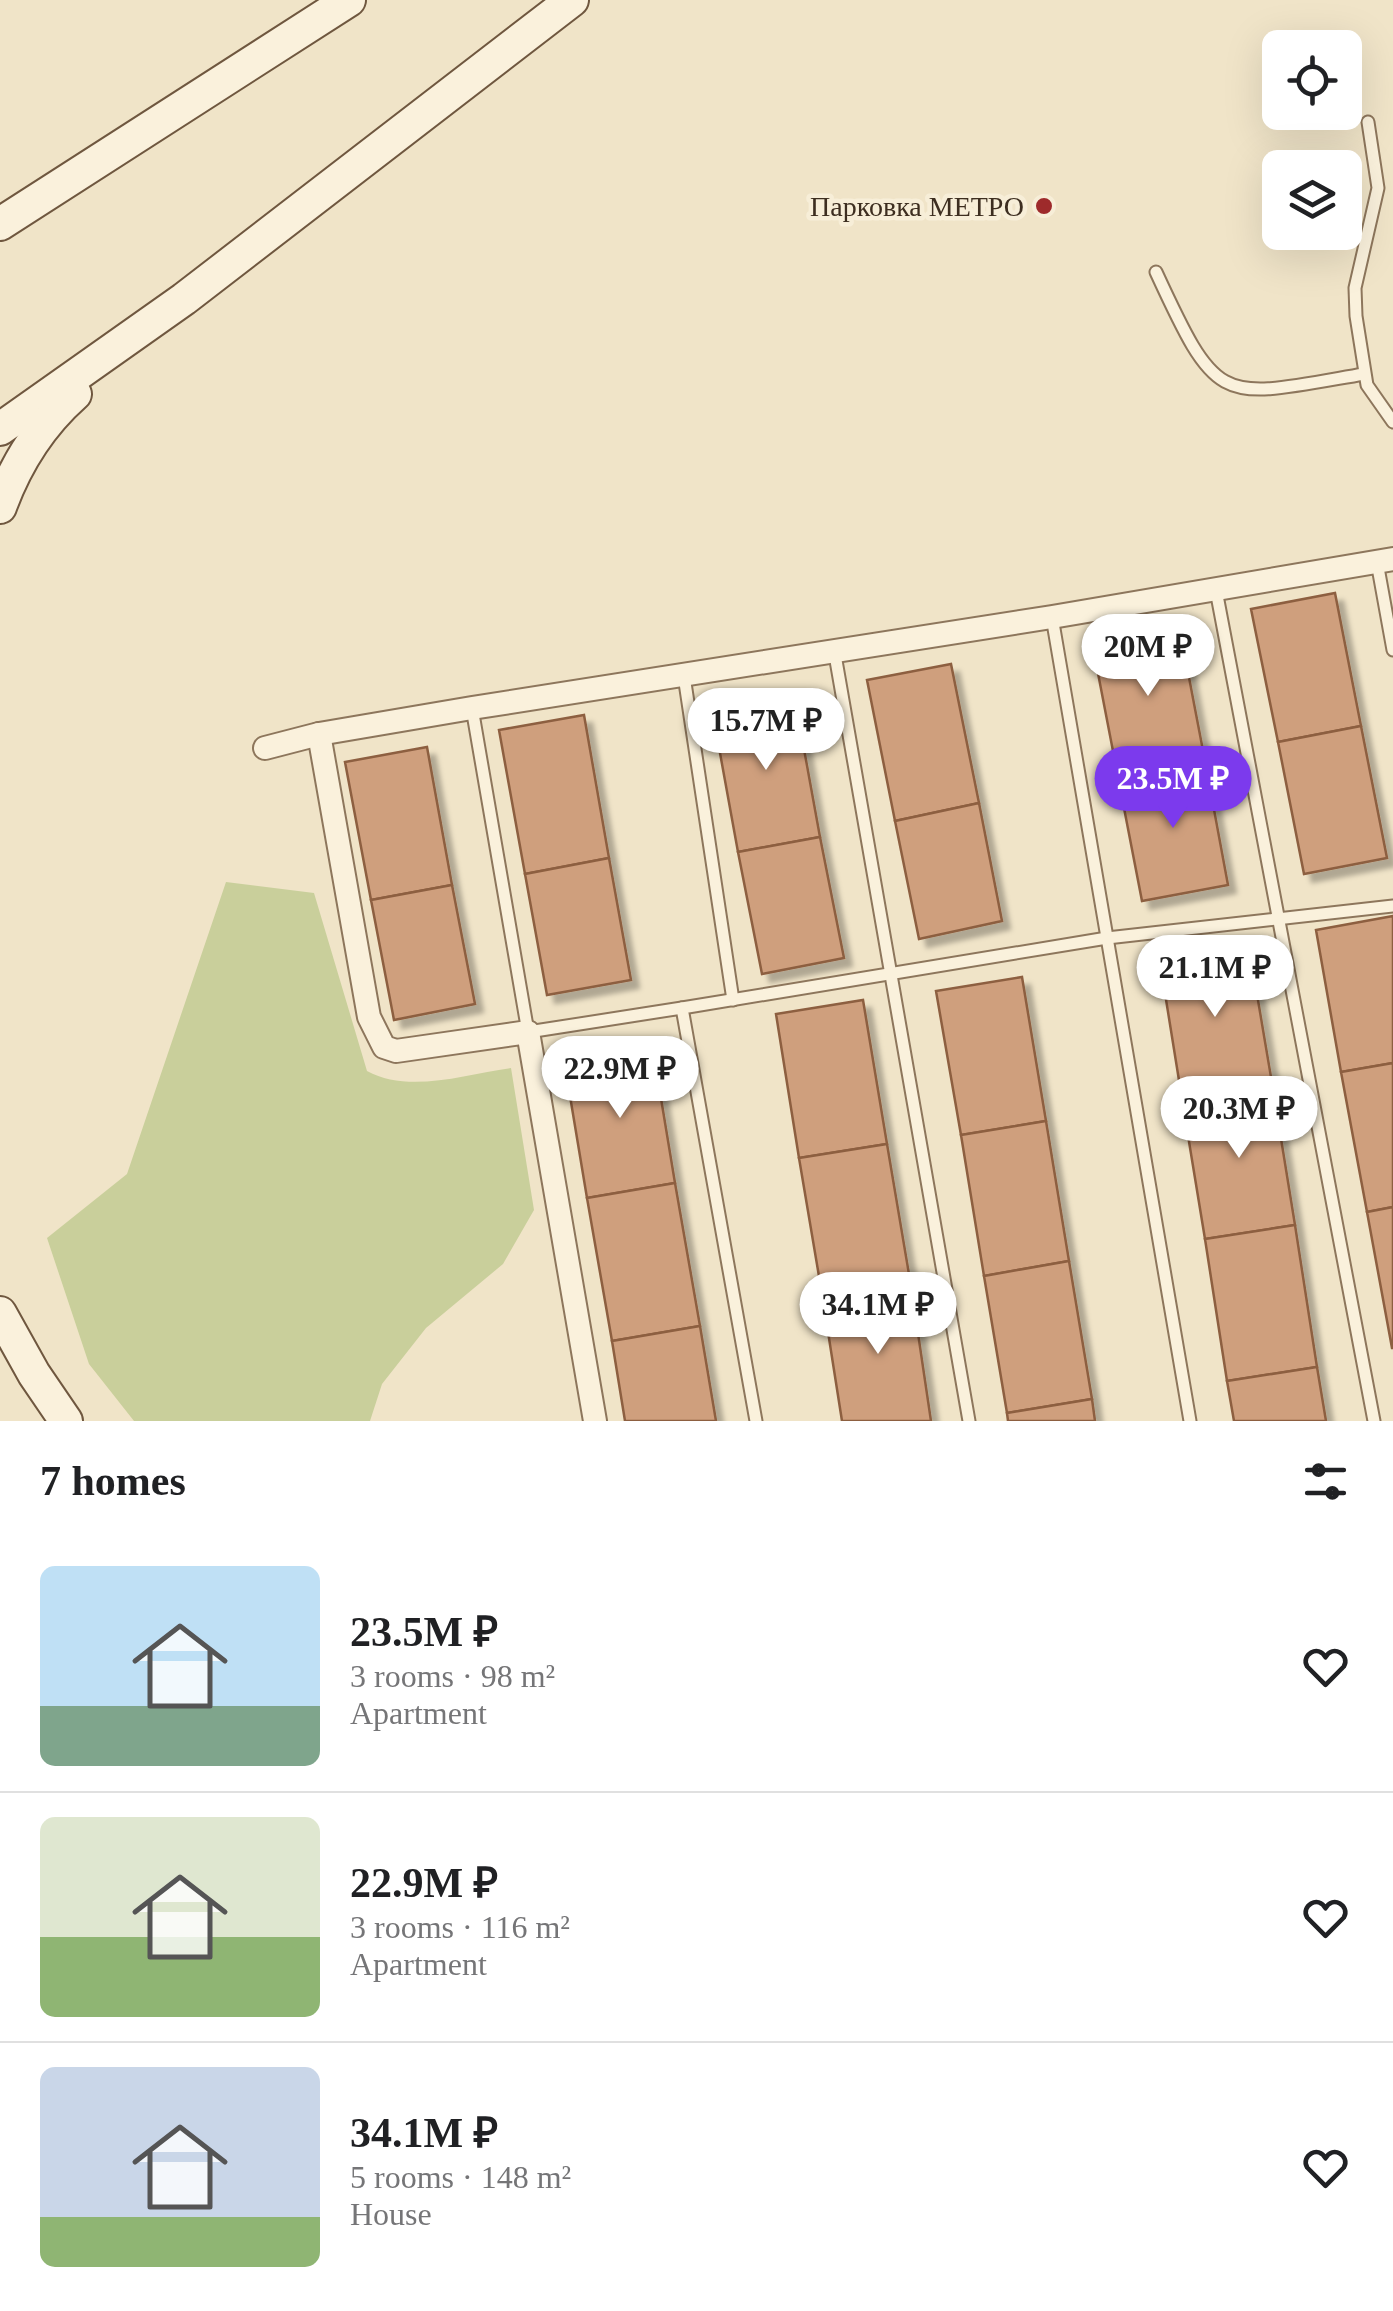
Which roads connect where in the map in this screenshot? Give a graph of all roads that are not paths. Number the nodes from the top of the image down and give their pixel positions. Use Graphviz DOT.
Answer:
graph roads {
  1 [pos="350,0"];
  2 [pos="572,0"];
  3 [pos="1368,122"];
  4 [pos="0,224"];
  5 [pos="1156,272"];
  6 [pos="184,299"];
  7 [pos="1364,374"];
  8 [pos="1393,422"];
  9 [pos="0,429"];
  10 [pos="0,508"];
  11 [pos="1385,560"];
  12 [pos="1216,590"];
  13 [pos="1052,618"];
  14 [pos="834,650"];
  15 [pos="1393,650"];
  16 [pos="684,676"];
  17 [pos="472,708"];
  18 [pos="319,734"];
  19 [pos="265,748"];
  20 [pos="1393,906"];
  21 [pos="1279,918"];
  22 [pos="1106,938"];
  23 [pos="889,974"];
  24 [pos="733,1000"];
  25 [pos="682,1008"];
  26 [pos="528,1032"];
  27 [pos="0,1312"];
  28 [pos="66,1421"];
  29 [pos="595,1421"];
  30 [pos="756,1421"];
  31 [pos="969,1421"];
  32 [pos="1190,1421"];
  33 [pos="1374,1421"];
  1 -- 4 [label="main road"];
  2 -- 6 [label="main road"];
  3 -- 7 [label="lane"];
  5 -- 7 [label="lane"];
  6 -- 9 [label="main road"];
  6 -- 10 [label="main road"];
  7 -- 8 [label="lane"];
  11 -- 12 [label="street"];
  11 -- 15 [label="lane"];
  12 -- 13 [label="street"];
  12 -- 21 [label="lane"];
  13 -- 14 [label="street"];
  13 -- 22 [label="lane"];
  14 -- 16 [label="street"];
  14 -- 23 [label="lane"];
  16 -- 17 [label="street"];
  16 -- 24 [label="lane"];
  17 -- 18 [label="street"];
  17 -- 26 [label="lane"];
  18 -- 19 [label="street"];
  18 -- 26 [label="street"];
  20 -- 21 [label="lane"];
  21 -- 22 [label="lane"];
  21 -- 33 [label="lane"];
  22 -- 23 [label="lane"];
  22 -- 32 [label="lane"];
  23 -- 24 [label="lane"];
  23 -- 31 [label="lane"];
  24 -- 25 [label="lane"];
  25 -- 26 [label="lane"];
  25 -- 30 [label="lane"];
  26 -- 29 [label="street"];
  27 -- 28 [label="main road"];
}
